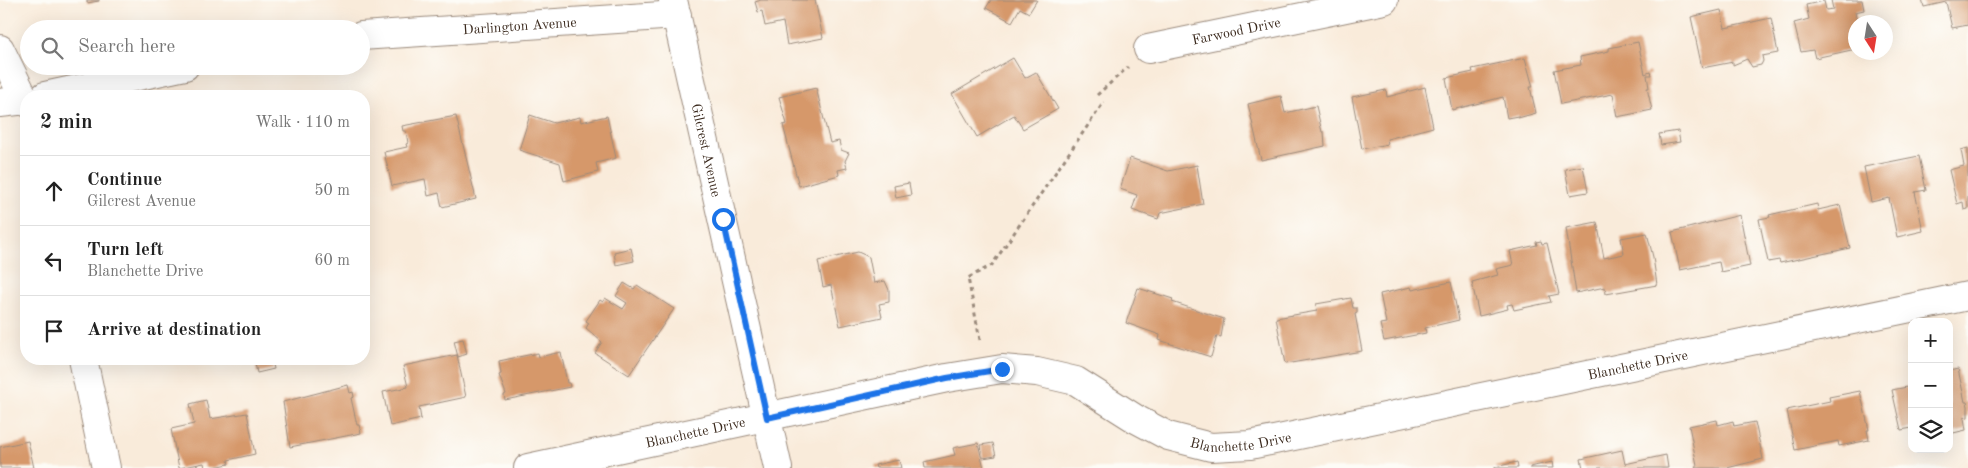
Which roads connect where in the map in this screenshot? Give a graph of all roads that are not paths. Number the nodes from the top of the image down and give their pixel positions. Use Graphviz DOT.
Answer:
graph roads {
  1 [pos="1384,0"];
  2 [pos="675,7"];
  3 [pos="370,35"];
  4 [pos="0,49"];
  5 [pos="1148,49"];
  6 [pos="142,75"];
  7 [pos="20,90"];
  8 [pos="73,90"];
  9 [pos="20,101"];
  10 [pos="0,103"];
  11 [pos="1968,296"];
  12 [pos="84,365"];
  13 [pos="767,418"];
  14 [pos="106,468"];
  15 [pos="528,468"];
  16 [pos="778,468"];
  1 -- 5 [label="street, Farwood Drive"];
  2 -- 3 [label="street, Darlington Avenue"];
  2 -- 13 [label="street, Gilcrest Avenue"];
  4 -- 7 [label="street"];
  6 -- 8 [label="street"];
  9 -- 10 [label="street"];
  11 -- 13 [label="street, Blanchette Drive"];
  12 -- 14 [label="street"];
  13 -- 15 [label="street, Blanchette Drive"];
  13 -- 16 [label="street, Gilcrest Avenue"];
}
